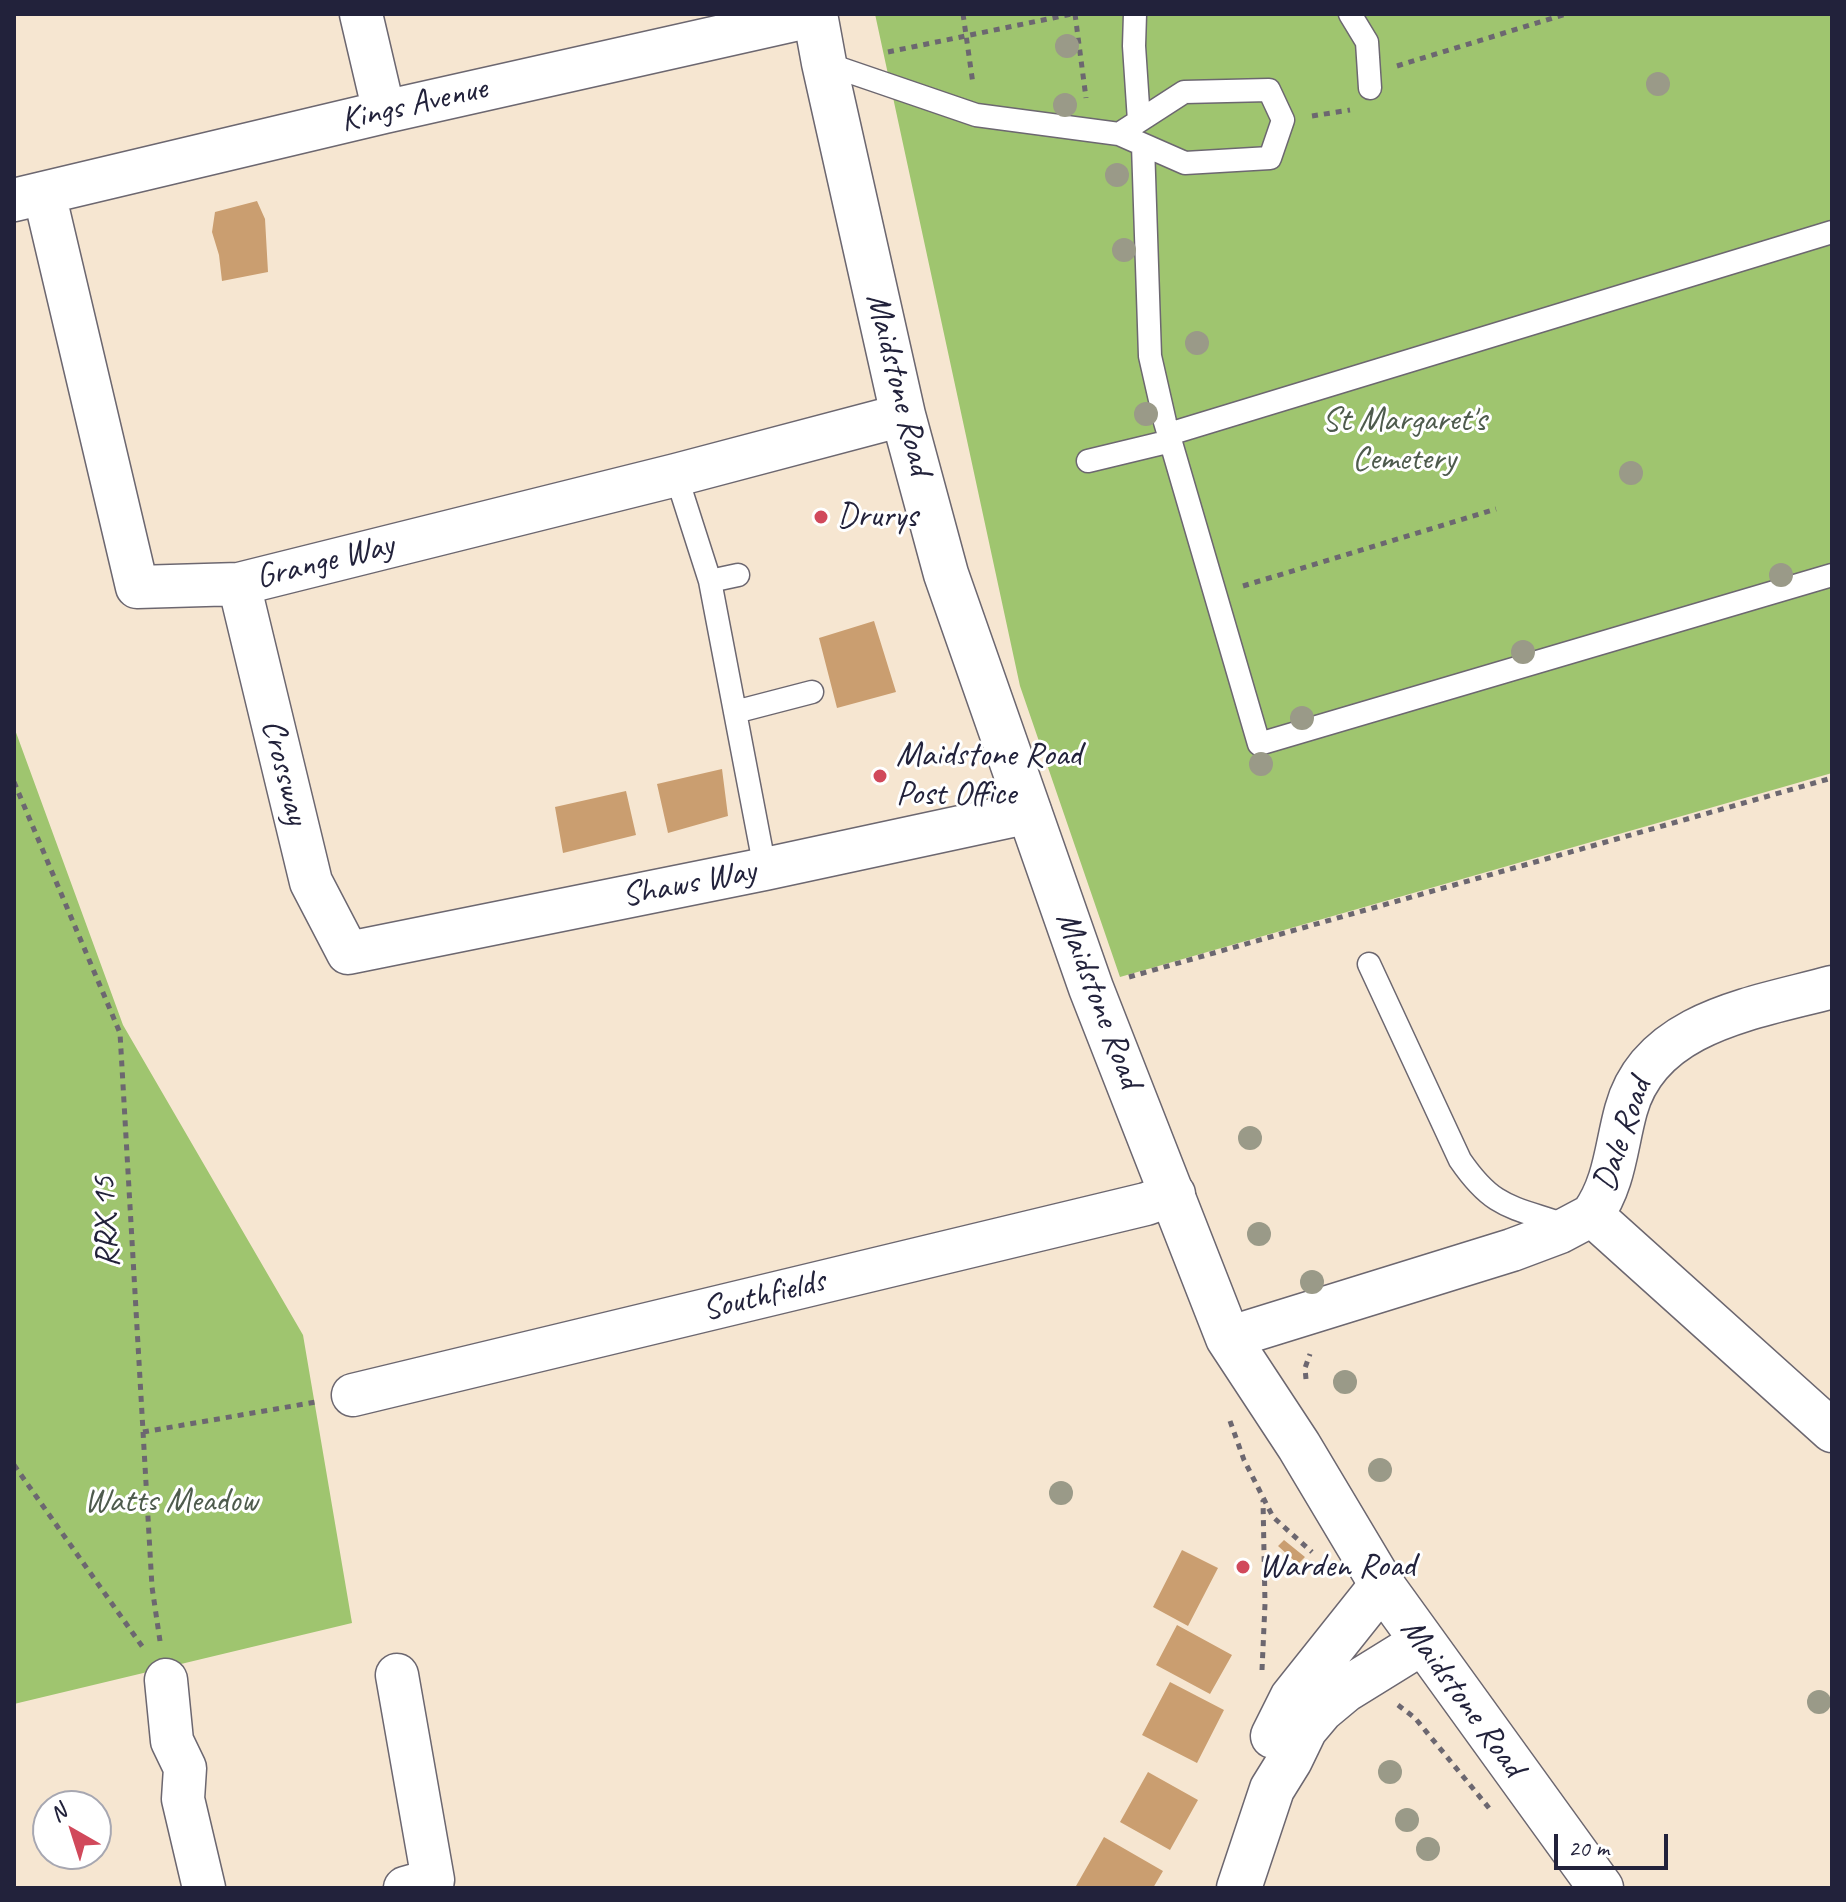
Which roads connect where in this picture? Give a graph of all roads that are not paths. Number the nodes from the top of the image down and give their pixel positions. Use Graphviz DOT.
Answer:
graph roads {
  1 [pos="361,14"];
  2 [pos="816,14"];
  3 [pos="1135,14"];
  4 [pos="1350,14"];
  5 [pos="843,70"];
  6 [pos="1369,81"];
  7 [pos="384,112"];
  8 [pos="1139,121"];
  9 [pos="1119,134"];
  10 [pos="1143,145"];
  11 [pos="29,196"];
  12 [pos="1832,232"];
  13 [pos="903,415"];
  14 [pos="1170,438"];
  15 [pos="1088,461"];
  16 [pos="676,475"];
  17 [pos="738,575"];
  18 [pos="1832,575"];
  19 [pos="710,581"];
  20 [pos="239,584"];
  21 [pos="812,692"];
  22 [pos="735,712"];
  23 [pos="1030,812"];
  24 [pos="765,869"];
  25 [pos="348,953"];
  26 [pos="1369,964"];
  27 [pos="1832,987"];
  28 [pos="1174,1194"];
  29 [pos="1592,1215"];
  30 [pos="1228,1338"];
  31 [pos="353,1395"];
  32 [pos="1832,1431"];
  33 [pos="1382,1585"];
  34 [pos="1421,1643"];
  35 [pos="397,1675"];
  36 [pos="166,1680"];
  37 [pos="1272,1789"];
  38 [pos="204,1888"];
  39 [pos="405,1888"];
  40 [pos="1239,1888"];
  41 [pos="1601,1888"];
  1 -- 7 [label="street"];
  2 -- 5 [label="main road, Maidstone Road"];
  2 -- 7 [label="street, Kings Avenue"];
  3 -- 8 [label="lane"];
  4 -- 6 [label="lane"];
  5 -- 9 [label="lane"];
  5 -- 13 [label="main road, Maidstone Road"];
  7 -- 11 [label="street, Kings Avenue"];
  8 -- 9 [label="lane"];
  8 -- 10 [label="lane"];
  9 -- 10 [label="lane"];
  10 -- 14 [label="lane"];
  11 -- 20 [label="street, Grange Way"];
  12 -- 14 [label="lane"];
  13 -- 16 [label="street, Grange Way"];
  13 -- 23 [label="main road, Maidstone Road"];
  14 -- 15 [label="lane"];
  14 -- 18 [label="lane"];
  16 -- 19 [label="lane"];
  16 -- 20 [label="street, Grange Way"];
  17 -- 19 [label="lane"];
  19 -- 22 [label="lane"];
  20 -- 25 [label="street, Crossway"];
  21 -- 22 [label="lane"];
  22 -- 24 [label="lane"];
  23 -- 24 [label="street, Shaws Way"];
  23 -- 28 [label="main road, Maidstone Road"];
  24 -- 25 [label="street, Shaws Way"];
  26 -- 29 [label="lane"];
  27 -- 29 [label="street, Dale Road"];
  28 -- 30 [label="main road, Maidstone Road"];
  28 -- 31 [label="street, Southfields"];
  29 -- 30 [label="street"];
  29 -- 32 [label="street"];
  30 -- 33 [label="main road, Maidstone Road"];
  33 -- 34 [label="main road, Maidstone Road"];
  33 -- 37 [label="main road"];
  34 -- 37 [label="main road"];
  34 -- 41 [label="main road, Maidstone Road"];
  35 -- 39 [label="street"];
  36 -- 38 [label="street"];
  37 -- 40 [label="main road"];
}
